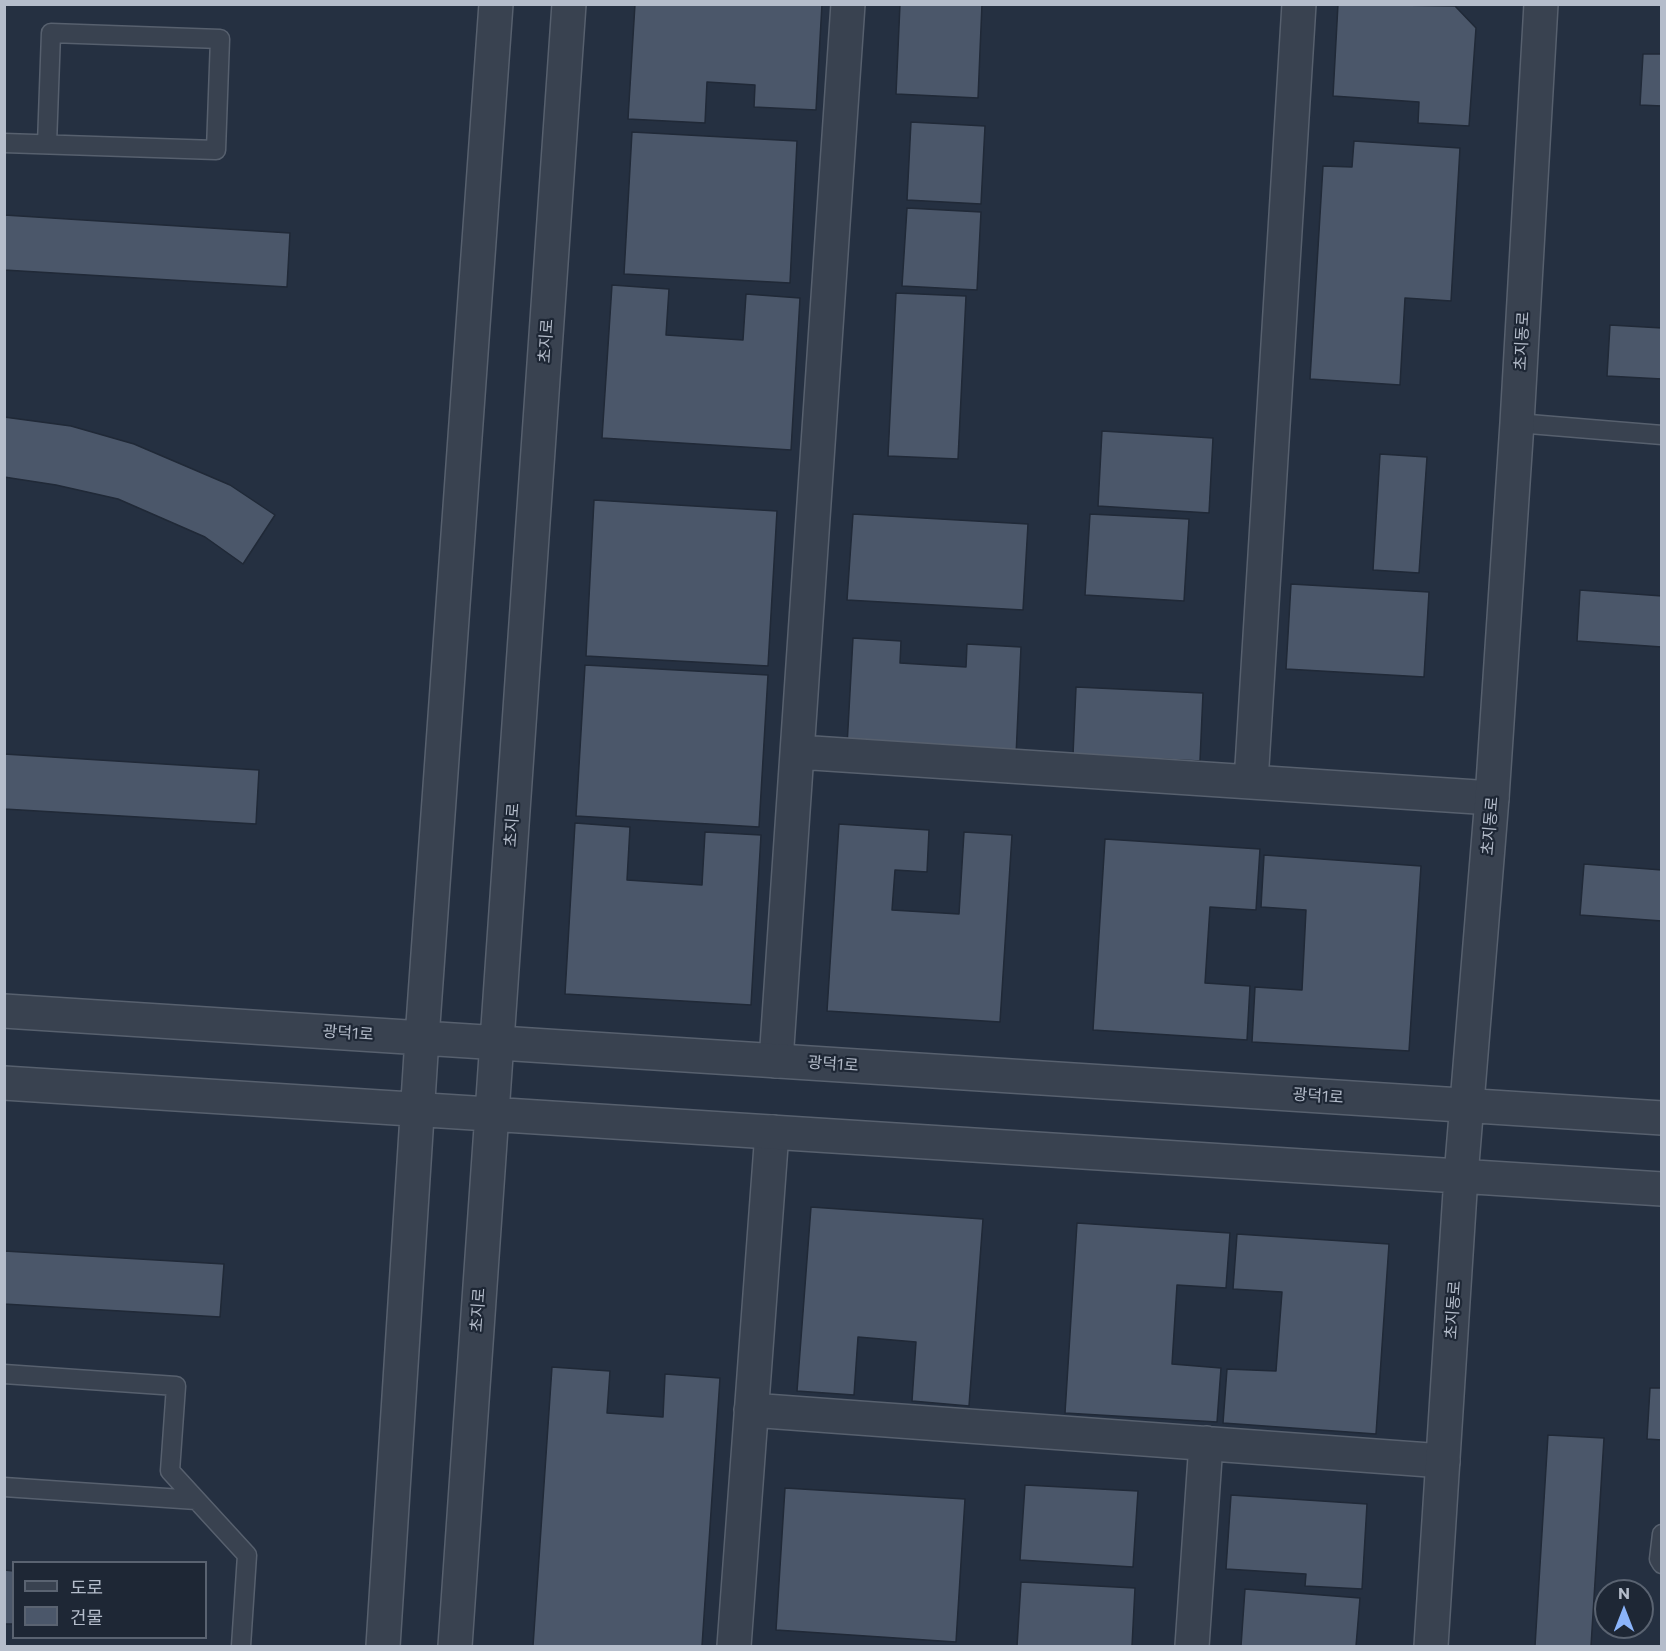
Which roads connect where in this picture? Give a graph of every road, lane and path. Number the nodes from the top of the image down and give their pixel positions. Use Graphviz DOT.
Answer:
graph roads {
  1 [pos="496,4"];
  2 [pos="569,4"];
  3 [pos="848,4"];
  4 [pos="1299,4"];
  5 [pos="1541,4"];
  6 [pos="4,143"];
  7 [pos="47,144"];
  8 [pos="1517,423"];
  9 [pos="1662,435"];
  10 [pos="798,752"];
  11 [pos="1251,782"];
  12 [pos="1492,798"];
  13 [pos="4,1011"];
  14 [pos="422,1038"];
  15 [pos="497,1043"];
  16 [pos="776,1061"];
  17 [pos="4,1083"];
  18 [pos="1467,1105"];
  19 [pos="417,1110"];
  20 [pos="492,1114"];
  21 [pos="1662,1118"];
  22 [pos="772,1132"];
  23 [pos="1461,1176"];
  24 [pos="1662,1189"];
  25 [pos="4,1374"];
  26 [pos="751,1410"];
  27 [pos="1206,1443"];
  28 [pos="1443,1461"];
  29 [pos="4,1487"];
  30 [pos="196,1500"];
  31 [pos="1662,1534"];
  32 [pos="1662,1564"];
  33 [pos="241,1647"];
  34 [pos="383,1647"];
  35 [pos="455,1647"];
  36 [pos="734,1647"];
  37 [pos="1192,1647"];
  38 [pos="1431,1647"];
  1 -- 14 [label="street"];
  2 -- 15 [label="street, 초지로"];
  3 -- 10 [label="street"];
  4 -- 11 [label="street"];
  5 -- 8 [label="street, 초지동로"];
  6 -- 7 [label="lane"];
  7 -- 7 [label="lane"];
  8 -- 9 [label="lane"];
  8 -- 12 [label="street, 초지동로"];
  10 -- 11 [label="street"];
  10 -- 16 [label="street"];
  11 -- 12 [label="street"];
  12 -- 18 [label="street, 초지동로"];
  13 -- 14 [label="street, 광덕1로"];
  14 -- 15 [label="street, 광덕1로"];
  14 -- 19 [label="street"];
  15 -- 16 [label="street, 광덕1로"];
  15 -- 20 [label="street, 초지로"];
  16 -- 18 [label="street, 광덕1로"];
  17 -- 19 [label="street"];
  18 -- 21 [label="street, 광덕1로"];
  18 -- 23 [label="street, 초지동로"];
  19 -- 20 [label="street"];
  19 -- 34 [label="street"];
  20 -- 22 [label="street"];
  20 -- 35 [label="street, 초지로"];
  22 -- 23 [label="street"];
  22 -- 26 [label="street"];
  23 -- 24 [label="street"];
  23 -- 28 [label="street, 초지동로"];
  25 -- 30 [label="lane"];
  26 -- 27 [label="street"];
  26 -- 36 [label="street"];
  27 -- 28 [label="street"];
  27 -- 37 [label="street"];
  28 -- 38 [label="street, 초지동로"];
  29 -- 30 [label="lane"];
  30 -- 33 [label="lane"];
  31 -- 32 [label="lane"];
}
